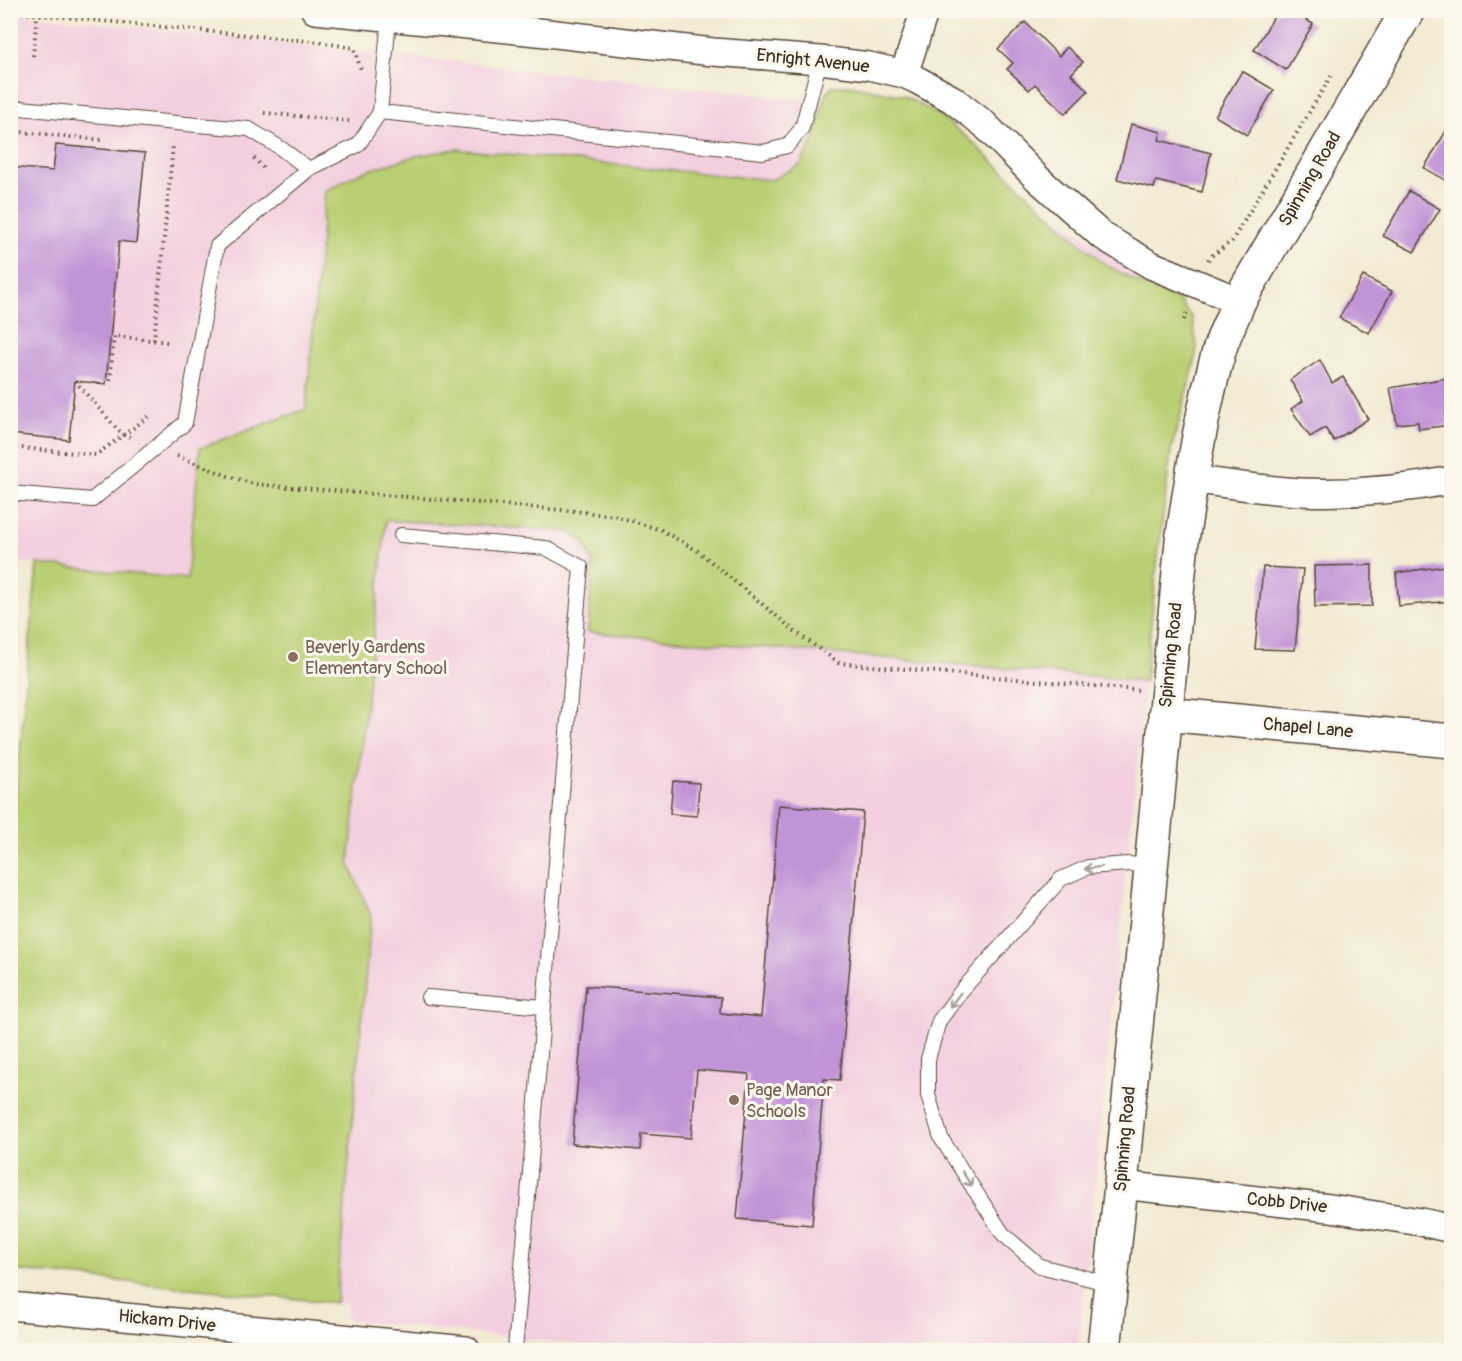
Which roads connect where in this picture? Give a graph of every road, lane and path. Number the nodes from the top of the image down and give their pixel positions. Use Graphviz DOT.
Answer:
graph roads {
  1 [pos="315,10"];
  2 [pos="925,10"];
  3 [pos="1408,10"];
  4 [pos="10,12"];
  5 [pos="37,15"];
  6 [pos="389,19"];
  7 [pos="548,22"];
  8 [pos="33,56"];
  9 [pos="820,60"];
  10 [pos="1337,67"];
  11 [pos="904,74"];
  12 [pos="364,77"];
  13 [pos="10,107"];
  14 [pos="257,112"];
  15 [pos="380,112"];
  16 [pos="354,115"];
  17 [pos="172,145"];
  18 [pos="309,169"];
  19 [pos="1196,284"];
  20 [pos="1239,301"];
  21 [pos="1184,320"];
  22 [pos="154,340"];
  23 [pos="168,342"];
  24 [pos="75,381"];
  25 [pos="110,381"];
  26 [pos="151,415"];
  27 [pos="124,435"];
  28 [pos="10,447"];
  29 [pos="156,448"];
  30 [pos="1191,479"];
  31 [pos="1452,480"];
  32 [pos="10,493"];
  33 [pos="401,535"];
  34 [pos="1166,704"];
  35 [pos="1452,741"];
  36 [pos="1150,866"];
  37 [pos="428,997"];
  38 [pos="544,1007"];
  39 [pos="1121,1185"];
  40 [pos="1452,1229"];
  41 [pos="1110,1284"];
  42 [pos="10,1306"];
  43 [pos="466,1350"];
  44 [pos="515,1350"];
  45 [pos="1104,1350"];
  1 -- 6 [label="street, Enright Avenue"];
  2 -- 11 [label="street"];
  3 -- 20 [label="street, Spinning Road"];
  4 -- 5 [label="path"];
  5 -- 8 [label="path"];
  5 -- 12 [label="path"];
  6 -- 7 [label="street, Enright Avenue"];
  6 -- 15 [label="lane"];
  7 -- 9 [label="street, Enright Avenue"];
  9 -- 11 [label="street, Enright Avenue"];
  9 -- 15 [label="lane"];
  10 -- 19 [label="path"];
  11 -- 19 [label="street, Enright Avenue"];
  13 -- 18 [label="lane"];
  14 -- 16 [label="path"];
  15 -- 18 [label="lane"];
  17 -- 22 [label="path"];
  18 -- 29 [label="lane"];
  19 -- 20 [label="street, Enright Avenue"];
  19 -- 21 [label="path"];
  20 -- 30 [label="street, Spinning Road"];
  22 -- 23 [label="path"];
  22 -- 25 [label="path"];
  24 -- 27 [label="path"];
  26 -- 27 [label="path"];
  27 -- 28 [label="path"];
  27 -- 29 [label="path"];
  29 -- 32 [label="lane"];
  29 -- 34 [label="path"];
  30 -- 31 [label="street"];
  30 -- 34 [label="street, Spinning Road"];
  33 -- 38 [label="lane"];
  34 -- 35 [label="street, Chapel Lane"];
  34 -- 36 [label="street, Spinning Road"];
  36 -- 39 [label="street, Spinning Road"];
  36 -- 41 [label="lane, one-way"];
  37 -- 38 [label="lane"];
  38 -- 44 [label="lane"];
  39 -- 40 [label="street, Cobb Drive"];
  39 -- 41 [label="street, Spinning Road"];
  41 -- 45 [label="street, Spinning Road"];
  42 -- 43 [label="street, Hickam Drive"];
}
